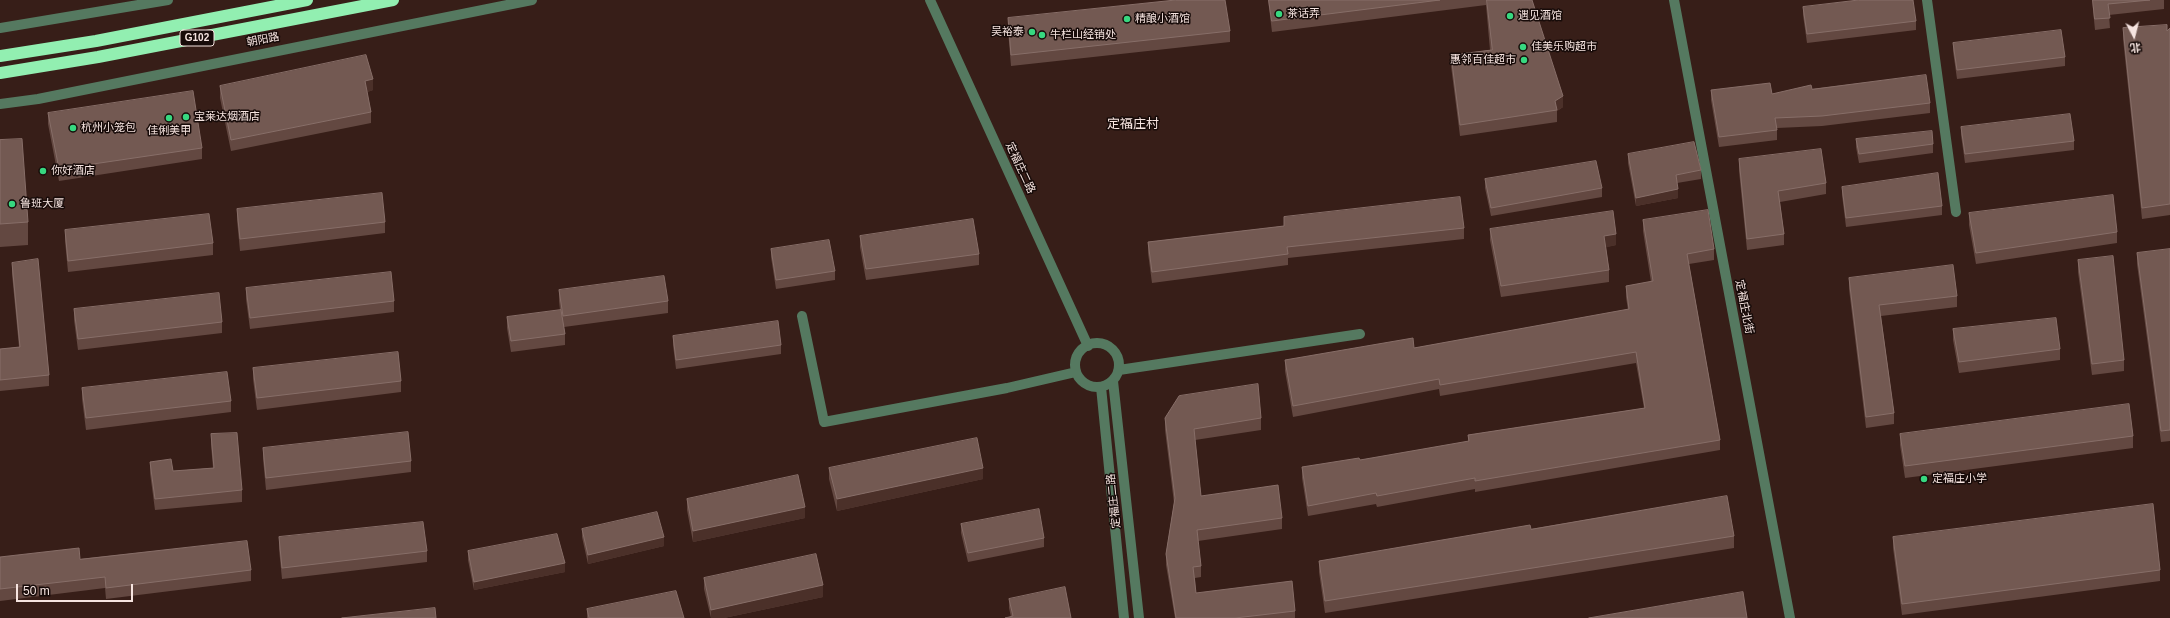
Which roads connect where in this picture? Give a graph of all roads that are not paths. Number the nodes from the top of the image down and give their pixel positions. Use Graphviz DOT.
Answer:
graph roads {
  1 [pos="168,0"];
  2 [pos="307,0"];
  3 [pos="393,0"];
  4 [pos="532,0"];
  5 [pos="930,0"];
  6 [pos="1674,0"];
  7 [pos="1927,0"];
  8 [pos="0,28"];
  9 [pos="0,56"];
  10 [pos="0,73"];
  11 [pos="0,104"];
  12 [pos="1956,212"];
  13 [pos="802,316"];
  14 [pos="1360,334"];
  15 [pos="1088,346"];
  16 [pos="1119,370"];
  17 [pos="1076,372"];
  18 [pos="1113,381"];
  19 [pos="1101,387"];
  20 [pos="1124,618"];
  21 [pos="1139,618"];
  22 [pos="1790,618"];
  1 -- 8 [label="street"];
  2 -- 9 [label="highway, G102"];
  3 -- 10 [label="highway, 朝阳路 / G102"];
  4 -- 11 [label="street, 朝阳路"];
  5 -- 15 [label="street, 定福庄二路"];
  6 -- 22 [label="street, 定福庄北街"];
  7 -- 12 [label="street"];
  13 -- 17 [label="street"];
  14 -- 16 [label="street"];
  15 -- 16 [label="street"];
  15 -- 17 [label="street"];
  16 -- 18 [label="street"];
  17 -- 19 [label="street"];
  18 -- 19 [label="street"];
  18 -- 21 [label="street, 定福庄二路"];
  19 -- 20 [label="street, 定福庄二路"];
}
